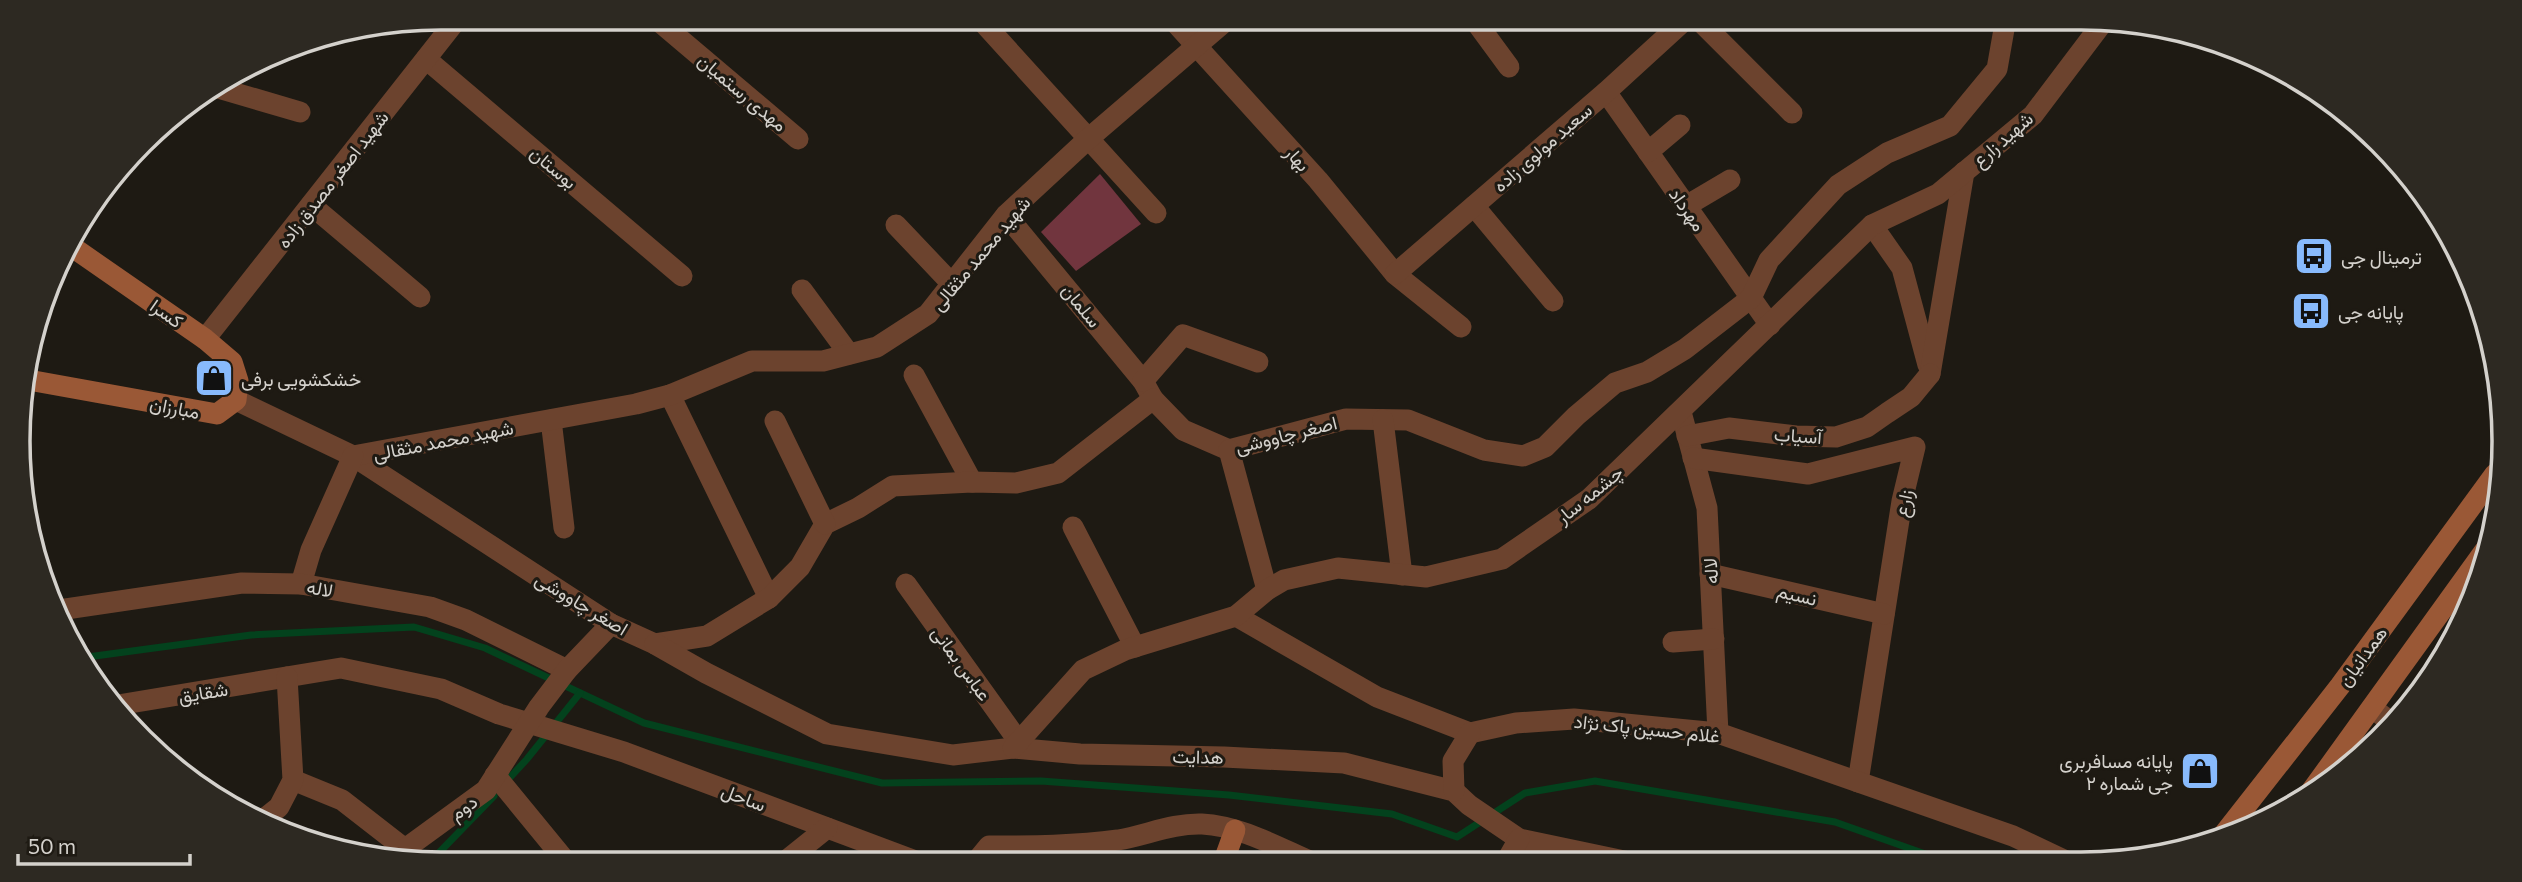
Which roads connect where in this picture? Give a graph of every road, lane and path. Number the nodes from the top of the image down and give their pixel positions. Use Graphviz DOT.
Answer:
graph roads {
  1 [pos="449,30"];
  2 [pos="669,30"];
  3 [pos="990,30"];
  4 [pos="1182,30"];
  5 [pos="1215,30"];
  6 [pos="1482,30"];
  7 [pos="1673,30"];
  8 [pos="1709,30"];
  9 [pos="1999,30"];
  10 [pos="2098,31"];
  11 [pos="1197,46"];
  12 [pos="426,59"];
  13 [pos="1509,67"];
  14 [pos="226,90"];
  15 [pos="1606,92"];
  16 [pos="300,112"];
  17 [pos="1792,113"];
  18 [pos="1680,125"];
  19 [pos="798,139"];
  20 [pos="1088,139"];
  21 [pos="1648,152"];
  22 [pos="1964,172"];
  23 [pos="1730,180"];
  24 [pos="311,205"];
  25 [pos="1474,206"];
  26 [pos="1686,206"];
  27 [pos="1156,213"];
  28 [pos="1006,215"];
  29 [pos="896,225"];
  30 [pos="1872,225"];
  31 [pos="77,250"];
  32 [pos="1395,274"];
  33 [pos="682,275"];
  34 [pos="952,284"];
  35 [pos="802,290"];
  36 [pos="420,297"];
  37 [pos="1751,298"];
  38 [pos="1553,301"];
  39 [pos="1770,325"];
  40 [pos="1461,327"];
  41 [pos="205,339"];
  42 [pos="849,354"];
  43 [pos="1258,362"];
  44 [pos="1930,374"];
  45 [pos="914,375"];
  46 [pos="34,381"];
  47 [pos="1148,390"];
  48 [pos="670,395"];
  49 [pos="236,400"];
  50 [pos="1681,412"];
  51 [pos="551,420"];
  52 [pos="1382,420"];
  53 [pos="775,421"];
  54 [pos="1687,436"];
  55 [pos="1230,450"];
  56 [pos="353,456"];
  57 [pos="1693,458"];
  58 [pos="2490,481"];
  59 [pos="972,482"];
  60 [pos="825,524"];
  61 [pos="1073,527"];
  62 [pos="564,528"];
  63 [pos="2442,547"];
  64 [pos="2472,566"];
  65 [pos="2471,570"];
  66 [pos="1710,574"];
  67 [pos="1402,575"];
  68 [pos="301,584"];
  69 [pos="906,584"];
  70 [pos="1267,590"];
  71 [pos="769,598"];
  72 [pos="66,609"];
  73 [pos="1884,614"];
  74 [pos="1236,616"];
  75 [pos="611,624"];
  76 [pos="1714,639"];
  77 [pos="1672,642"];
  78 [pos="654,644"];
  79 [pos="1135,647"];
  80 [pos="567,670"];
  81 [pos="287,677"];
  82 [pos="125,704"];
  83 [pos="2372,708"];
  84 [pos="2385,718"];
  85 [pos="536,719"];
  86 [pos="1470,733"];
  87 [pos="1718,733"];
  88 [pos="1016,745"];
  89 [pos="2327,770"];
  90 [pos="495,775"];
  91 [pos="293,780"];
  92 [pos="1858,782"];
  93 [pos="1461,798"];
  94 [pos="269,815"];
  95 [pos="2233,823"];
  96 [pos="827,828"];
  97 [pos="1235,830"];
  98 [pos="1515,836"];
  99 [pos="395,850"];
  100 [pos="405,850"];
  101 [pos="558,852"];
  102 [pos="797,852"];
  103 [pos="891,852"];
  104 [pos="984,852"];
  105 [pos="1227,852"];
  106 [pos="1288,852"];
  107 [pos="1509,852"];
  108 [pos="1585,852"];
  109 [pos="2047,852"];
  1 -- 12 [label="street, شهید اصغر مصدق زاده"];
  2 -- 19 [label="street, مهدی رستمیان"];
  3 -- 20 [label="street"];
  4 -- 11 [label="street, بهار"];
  5 -- 11 [label="street, شهید محمد مثقالی"];
  6 -- 13 [label="street"];
  7 -- 15 [label="street, سعید مولوی زاده"];
  8 -- 17 [label="street"];
  9 -- 37 [label="street, اصغر چاووشی"];
  10 -- 22 [label="street, شهید زارع"];
  11 -- 20 [label="street, شهید محمد مثقالی"];
  11 -- 32 [label="street, بهار"];
  12 -- 24 [label="street, شهید اصغر مصدق زاده"];
  12 -- 33 [label="street, بوستان"];
  14 -- 16 [label="street"];
  15 -- 21 [label="street, مهرداد"];
  15 -- 25 [label="street, سعید مولوی زاده"];
  18 -- 21 [label="street"];
  20 -- 27 [label="street"];
  20 -- 28 [label="street, شهید محمد مثقالی"];
  21 -- 26 [label="street, مهرداد"];
  22 -- 30 [label="street, شهید زارع"];
  22 -- 44 [label="street"];
  23 -- 26 [label="street"];
  24 -- 36 [label="street"];
  24 -- 41 [label="street, شهید اصغر مصدق زاده"];
  25 -- 32 [label="street, سعید مولوی زاده"];
  25 -- 38 [label="street"];
  26 -- 37 [label="street, مهرداد"];
  28 -- 34 [label="street, شهید محمد مثقالی"];
  28 -- 47 [label="street, سلمان"];
  29 -- 34 [label="street"];
  30 -- 39 [label="street, چشمه سار"];
  30 -- 44 [label="street"];
  31 -- 41 [label="main road, کسرا"];
  32 -- 40 [label="street, بهار"];
  34 -- 42 [label="street, شهید محمد مثقالی"];
  35 -- 42 [label="street"];
  37 -- 39 [label="street, مهرداد"];
  37 -- 52 [label="street, اصغر چاووشی"];
  39 -- 50 [label="street, چشمه سار"];
  41 -- 49 [label="main road, کسرا"];
  42 -- 48 [label="street, شهید محمد مثقالی"];
  43 -- 47 [label="street"];
  44 -- 54 [label="street, آسیاب"];
  45 -- 59 [label="street"];
  46 -- 49 [label="main road, مبارزان"];
  47 -- 55 [label="street, اصغر چاووشی"];
  47 -- 59 [label="street"];
  48 -- 51 [label="street, شهید محمد مثقالی"];
  48 -- 71 [label="street"];
  49 -- 56 [label="street"];
  50 -- 54 [label="street, لاله"];
  50 -- 67 [label="street, چشمه سار"];
  51 -- 56 [label="street, شهید محمد مثقالی"];
  51 -- 62 [label="street"];
  52 -- 55 [label="street, اصغر چاووشی"];
  52 -- 67 [label="street"];
  53 -- 60 [label="street"];
  54 -- 57 [label="street, لاله"];
  55 -- 70 [label="street"];
  56 -- 68 [label="street"];
  56 -- 75 [label="street, اصغر چاووشی"];
  57 -- 66 [label="street, لاله"];
  57 -- 73 [label="street, زارع"];
  58 -- 63 [label="main road, همدانیان"];
  59 -- 60 [label="street"];
  60 -- 71 [label="street"];
  61 -- 79 [label="street"];
  63 -- 64 [label="main road"];
  63 -- 95 [label="main road, همدانیان"];
  65 -- 83 [label="main road, همدانیان"];
  66 -- 73 [label="street, نسیم"];
  66 -- 76 [label="street, لاله"];
  67 -- 70 [label="street, چشمه سار"];
  68 -- 72 [label="street, لاله"];
  68 -- 80 [label="street, لاله"];
  69 -- 88 [label="street, عباس بمانی"];
  70 -- 74 [label="street, چشمه سار"];
  71 -- 78 [label="street"];
  73 -- 92 [label="street, زارع"];
  74 -- 79 [label="street"];
  74 -- 86 [label="street"];
  75 -- 78 [label="street, اصغر چاووشی"];
  75 -- 80 [label="street, دوم"];
  76 -- 77 [label="street"];
  76 -- 87 [label="street, لاله"];
  78 -- 88 [label="street, اصغر چاووشی"];
  79 -- 88 [label="street"];
  80 -- 85 [label="street, دوم"];
  81 -- 82 [label="street, شقایق"];
  81 -- 85 [label="street"];
  81 -- 91 [label="street"];
  83 -- 84 [label="street"];
  83 -- 89 [label="main road, همدانیان"];
  85 -- 90 [label="street, دوم"];
  85 -- 96 [label="street, ساحل"];
  86 -- 87 [label="street, غلام حسین پاک نژاد"];
  86 -- 93 [label="street"];
  87 -- 92 [label="street, غلام حسین پاک نژاد"];
  88 -- 93 [label="street, هدایت"];
  90 -- 100 [label="street, دوم"];
  90 -- 101 [label="street"];
  91 -- 94 [label="street"];
  91 -- 99 [label="street"];
  92 -- 109 [label="street, غلام حسین پاک نژاد"];
  93 -- 98 [label="street, هدایت"];
  96 -- 102 [label="street"];
  96 -- 103 [label="street, ساحل"];
  97 -- 104 [label="street"];
  97 -- 105 [label="main road"];
  97 -- 106 [label="street"];
  98 -- 107 [label="street"];
  98 -- 108 [label="street, هدایت"];
}
